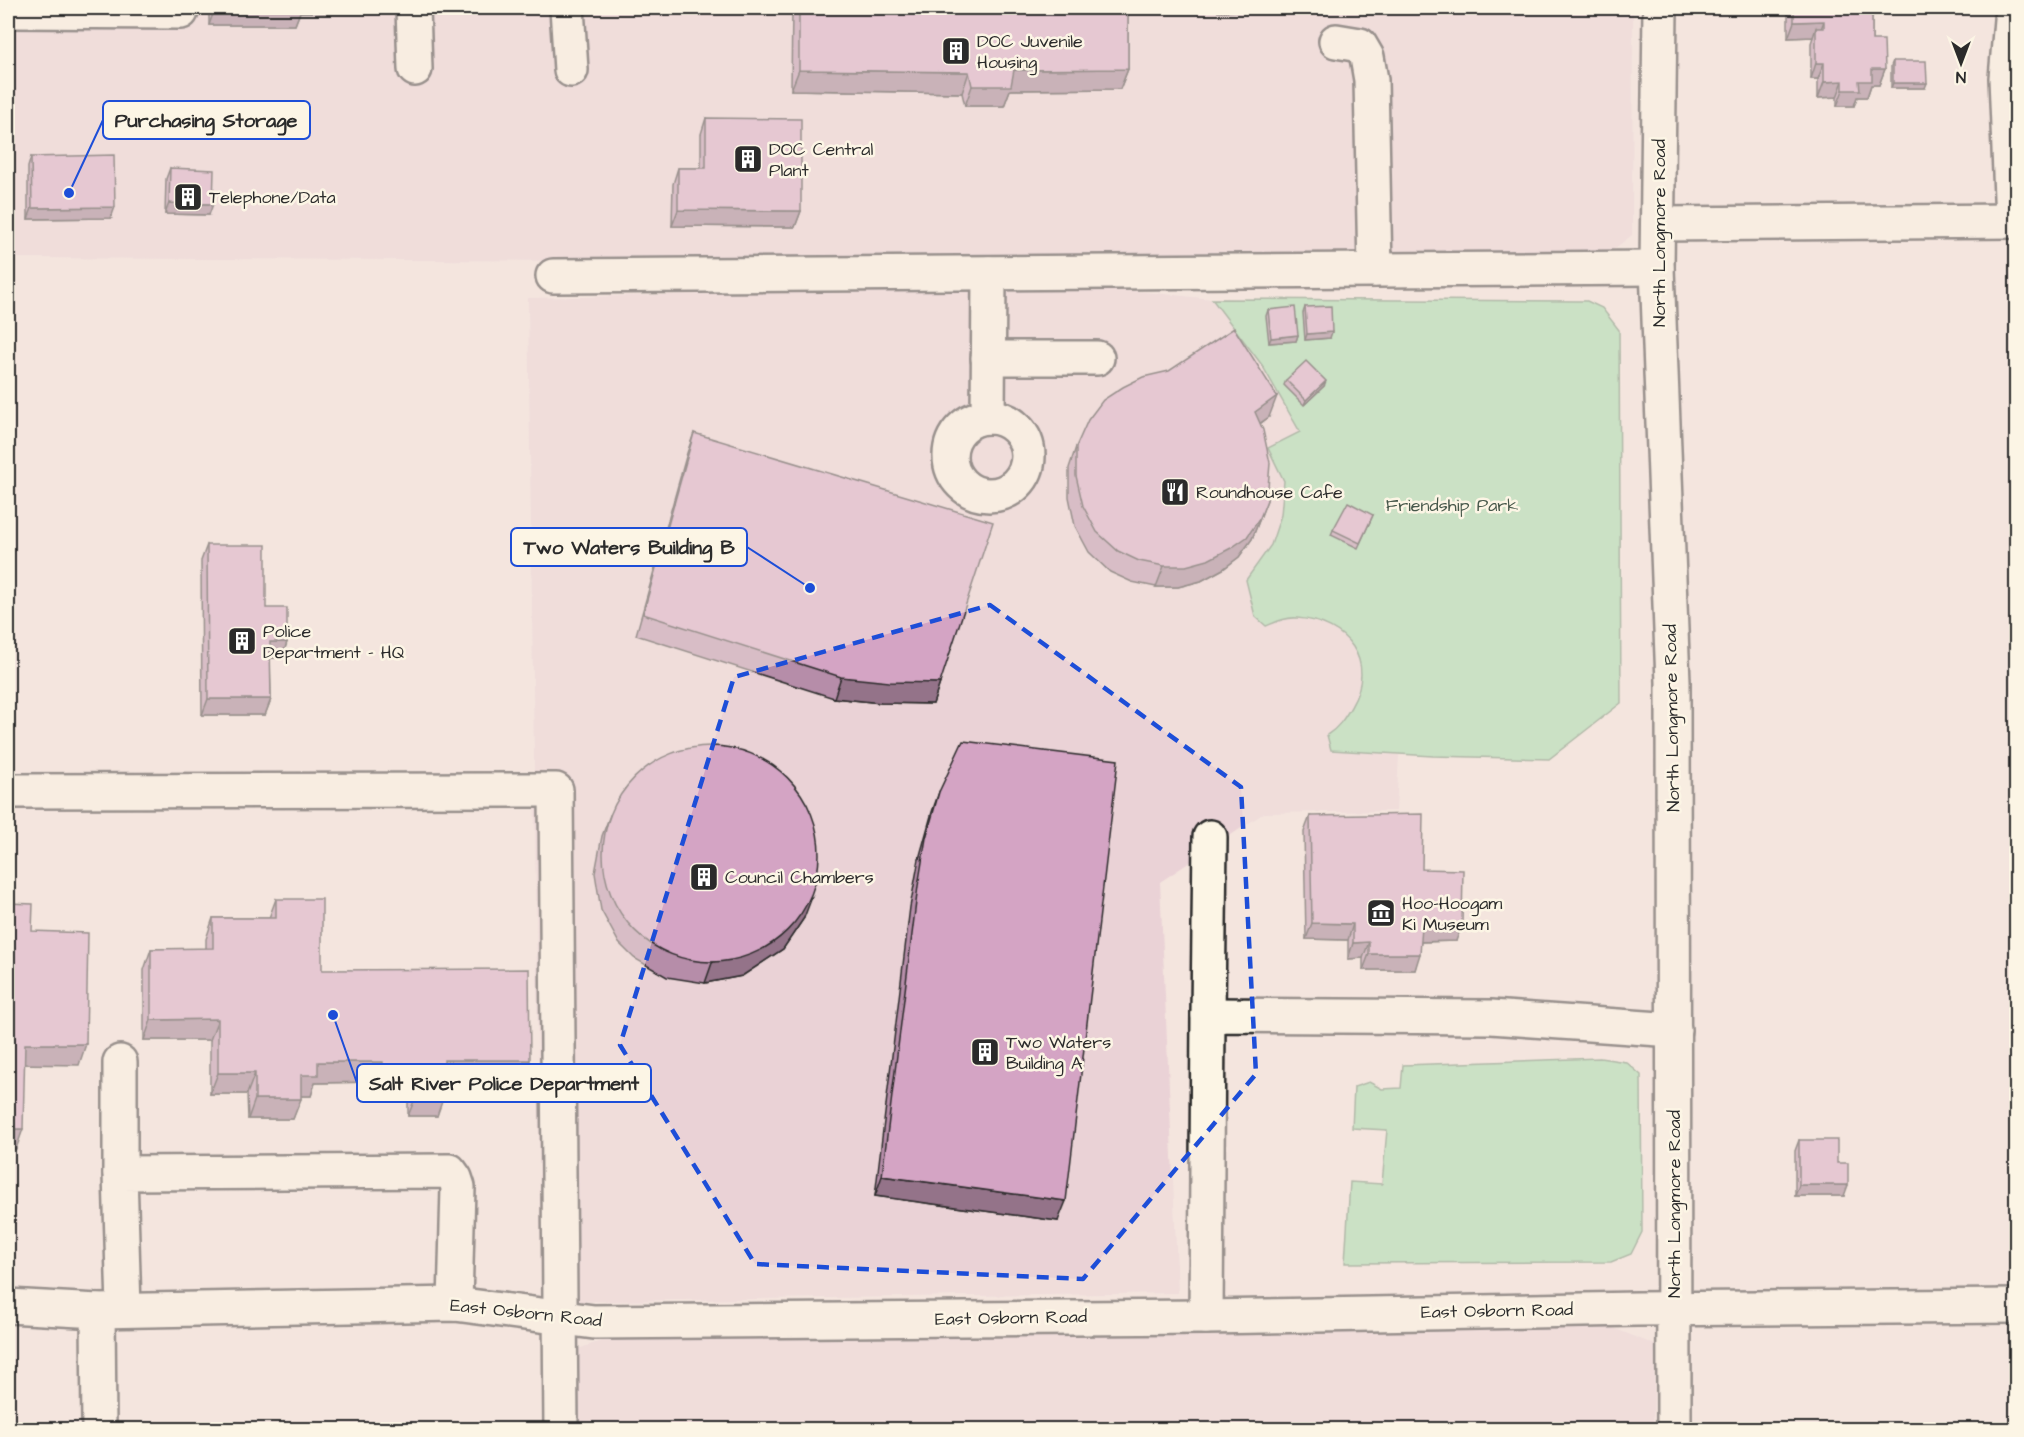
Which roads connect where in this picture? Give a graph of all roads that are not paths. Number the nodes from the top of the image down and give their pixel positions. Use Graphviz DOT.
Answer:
graph roads {
  1 [pos="413,8"];
  2 [pos="567,8"];
  3 [pos="1660,8"];
  4 [pos="2012,8"];
  5 [pos="8,11"];
  6 [pos="181,12"];
  7 [pos="1336,40"];
  8 [pos="415,69"];
  9 [pos="571,70"];
  10 [pos="2014,221"];
  11 [pos="1658,224"];
  12 [pos="1657,268"];
  13 [pos="1375,270"];
  14 [pos="989,273"];
  15 [pos="553,276"];
  16 [pos="988,358"];
  17 [pos="1097,358"];
  18 [pos="988,417"];
  19 [pos="8,791"];
  20 [pos="1210,837"];
  21 [pos="1208,1015"];
  22 [pos="1674,1029"];
  23 [pos="120,1062"];
  24 [pos="120,1173"];
  25 [pos="455,1304"];
  26 [pos="8,1305"];
  27 [pos="2016,1306"];
  28 [pos="1674,1309"];
  29 [pos="111,1310"];
  30 [pos="560,1317"];
  31 [pos="1206,1317"];
  32 [pos="99,1430"];
  33 [pos="561,1430"];
  34 [pos="1674,1430"];
  1 -- 8 [label="street"];
  2 -- 9 [label="street"];
  3 -- 11 [label="street, North Longmore Road"];
  4 -- 10 [label="street"];
  5 -- 6 [label="street"];
  7 -- 13 [label="street"];
  10 -- 11 [label="street"];
  11 -- 12 [label="street, North Longmore Road"];
  12 -- 13 [label="street"];
  12 -- 22 [label="street, North Longmore Road"];
  13 -- 14 [label="street"];
  14 -- 15 [label="street"];
  14 -- 16 [label="street"];
  16 -- 17 [label="street"];
  16 -- 18 [label="street"];
  19 -- 30 [label="street"];
  20 -- 21 [label="street"];
  21 -- 22 [label="street"];
  21 -- 31 [label="street"];
  22 -- 28 [label="street, North Longmore Road"];
  23 -- 24 [label="street"];
  24 -- 25 [label="street"];
  24 -- 29 [label="street"];
  25 -- 29 [label="street, East Osborn Road"];
  25 -- 30 [label="street, East Osborn Road"];
  26 -- 29 [label="street, East Osborn Road"];
  27 -- 28 [label="street, East Osborn Road"];
  28 -- 31 [label="street, East Osborn Road"];
  28 -- 34 [label="street, North Longmore Road"];
  29 -- 32 [label="street"];
  30 -- 31 [label="street, East Osborn Road"];
  30 -- 33 [label="street"];
}
